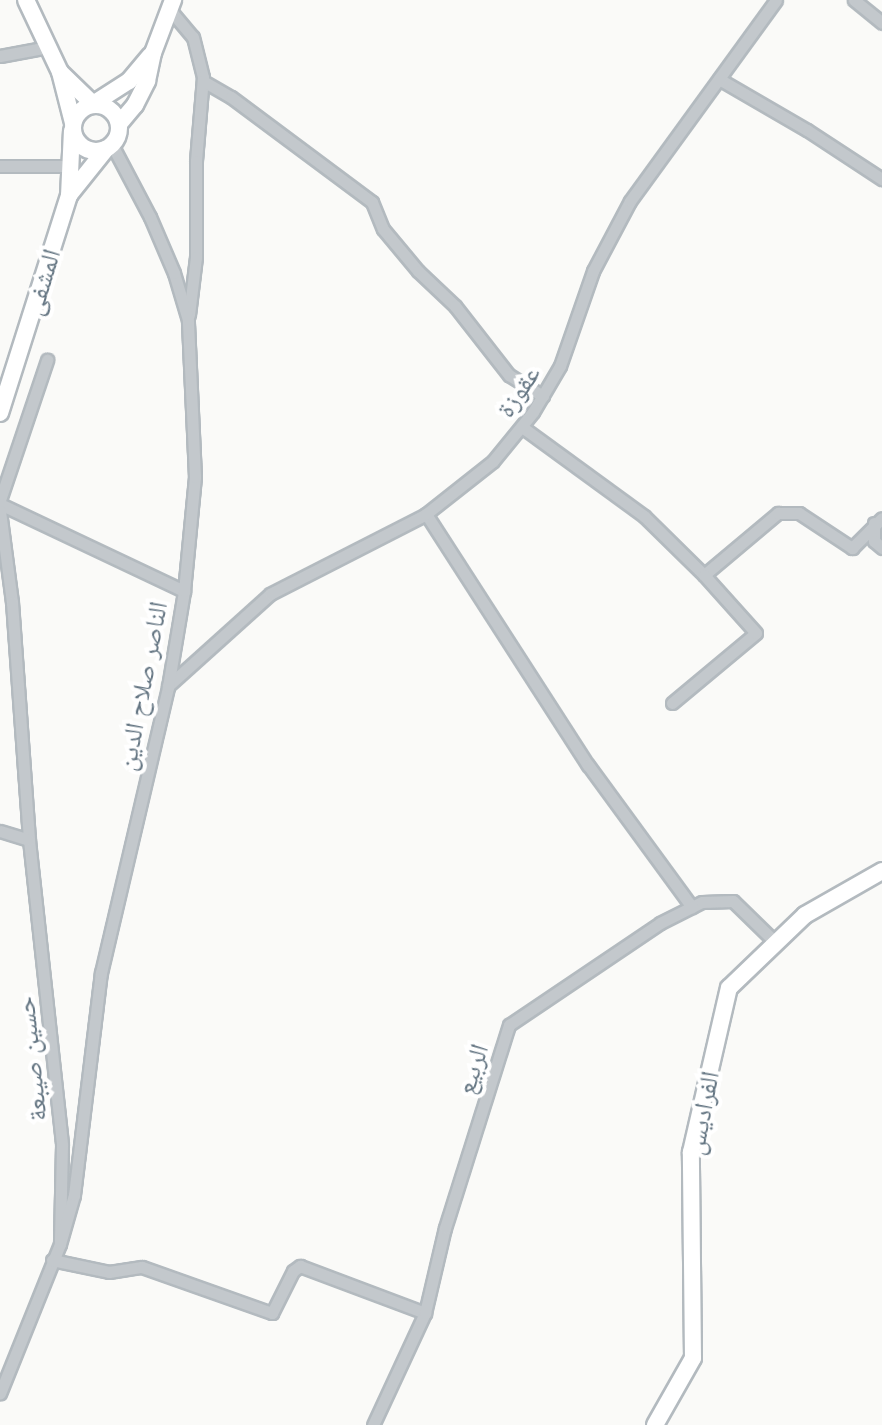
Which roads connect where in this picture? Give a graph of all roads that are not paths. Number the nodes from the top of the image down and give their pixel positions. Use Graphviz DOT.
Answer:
graph roads {
  1 [pos="26,0"];
  2 [pos="776,0"];
  3 [pos="854,0"];
  4 [pos="172,5"];
  5 [pos="882,23"];
  6 [pos="48,47"];
  7 [pos="153,53"];
  8 [pos="0,56"];
  9 [pos="60,72"];
  10 [pos="719,79"];
  11 [pos="203,81"];
  12 [pos="93,104"];
  13 [pos="119,124"];
  14 [pos="72,127"];
  15 [pos="109,147"];
  16 [pos="0,166"];
  17 [pos="70,166"];
  18 [pos="882,179"];
  19 [pos="69,196"];
  20 [pos="188,320"];
  21 [pos="47,360"];
  22 [pos="543,396"];
  23 [pos="0,411"];
  24 [pos="522,427"];
  25 [pos="0,502"];
  26 [pos="0,511"];
  27 [pos="426,514"];
  28 [pos="878,520"];
  29 [pos="882,548"];
  30 [pos="704,575"];
  31 [pos="184,591"];
  32 [pos="168,687"];
  33 [pos="672,703"];
  34 [pos="0,831"];
  35 [pos="29,840"];
  36 [pos="882,871"];
  37 [pos="692,907"];
  38 [pos="774,941"];
  39 [pos="60,1244"];
  40 [pos="51,1263"];
  41 [pos="425,1313"];
  42 [pos="0,1393"];
  43 [pos="373,1425"];
  44 [pos="655,1425"];
  1 -- 6 [label="street"];
  2 -- 10 [label="street, عقوزة"];
  3 -- 5 [label="street"];
  4 -- 7 [label="street"];
  4 -- 11 [label="street"];
  6 -- 8 [label="street"];
  6 -- 9 [label="street"];
  7 -- 12 [label="street"];
  7 -- 13 [label="street"];
  9 -- 12 [label="street"];
  9 -- 14 [label="street"];
  10 -- 18 [label="street"];
  10 -- 22 [label="street, عقوزة"];
  11 -- 20 [label="street"];
  11 -- 22 [label="street"];
  12 -- 13 [label="street"];
  12 -- 14 [label="street"];
  13 -- 15 [label="street"];
  14 -- 15 [label="street"];
  14 -- 17 [label="street"];
  15 -- 19 [label="street"];
  15 -- 20 [label="street, الناصر صلاح الدين"];
  16 -- 17 [label="street"];
  17 -- 19 [label="street"];
  19 -- 23 [label="street, المشفى"];
  20 -- 31 [label="street, الناصر صلاح الدين"];
  21 -- 25 [label="street"];
  22 -- 24 [label="street, عقوزة"];
  24 -- 27 [label="street, عقوزة"];
  24 -- 30 [label="street"];
  25 -- 31 [label="street"];
  26 -- 35 [label="street, حسين صيبعة"];
  27 -- 32 [label="street, عقوزة"];
  27 -- 37 [label="street"];
  28 -- 29 [label="street"];
  28 -- 30 [label="street"];
  30 -- 33 [label="street"];
  31 -- 32 [label="street, الناصر صلاح الدين"];
  32 -- 39 [label="street, الناصر صلاح الدين"];
  34 -- 35 [label="street"];
  35 -- 39 [label="street, حسين صيبعة"];
  36 -- 38 [label="street, الفراديس"];
  37 -- 38 [label="street, الربيع"];
  37 -- 41 [label="street, الربيع"];
  38 -- 44 [label="street, الفراديس"];
  39 -- 40 [label="street, حسين صيبعة"];
  40 -- 41 [label="street"];
  40 -- 42 [label="street, حسين صيبعة"];
  41 -- 43 [label="street, الربيع"];
}
